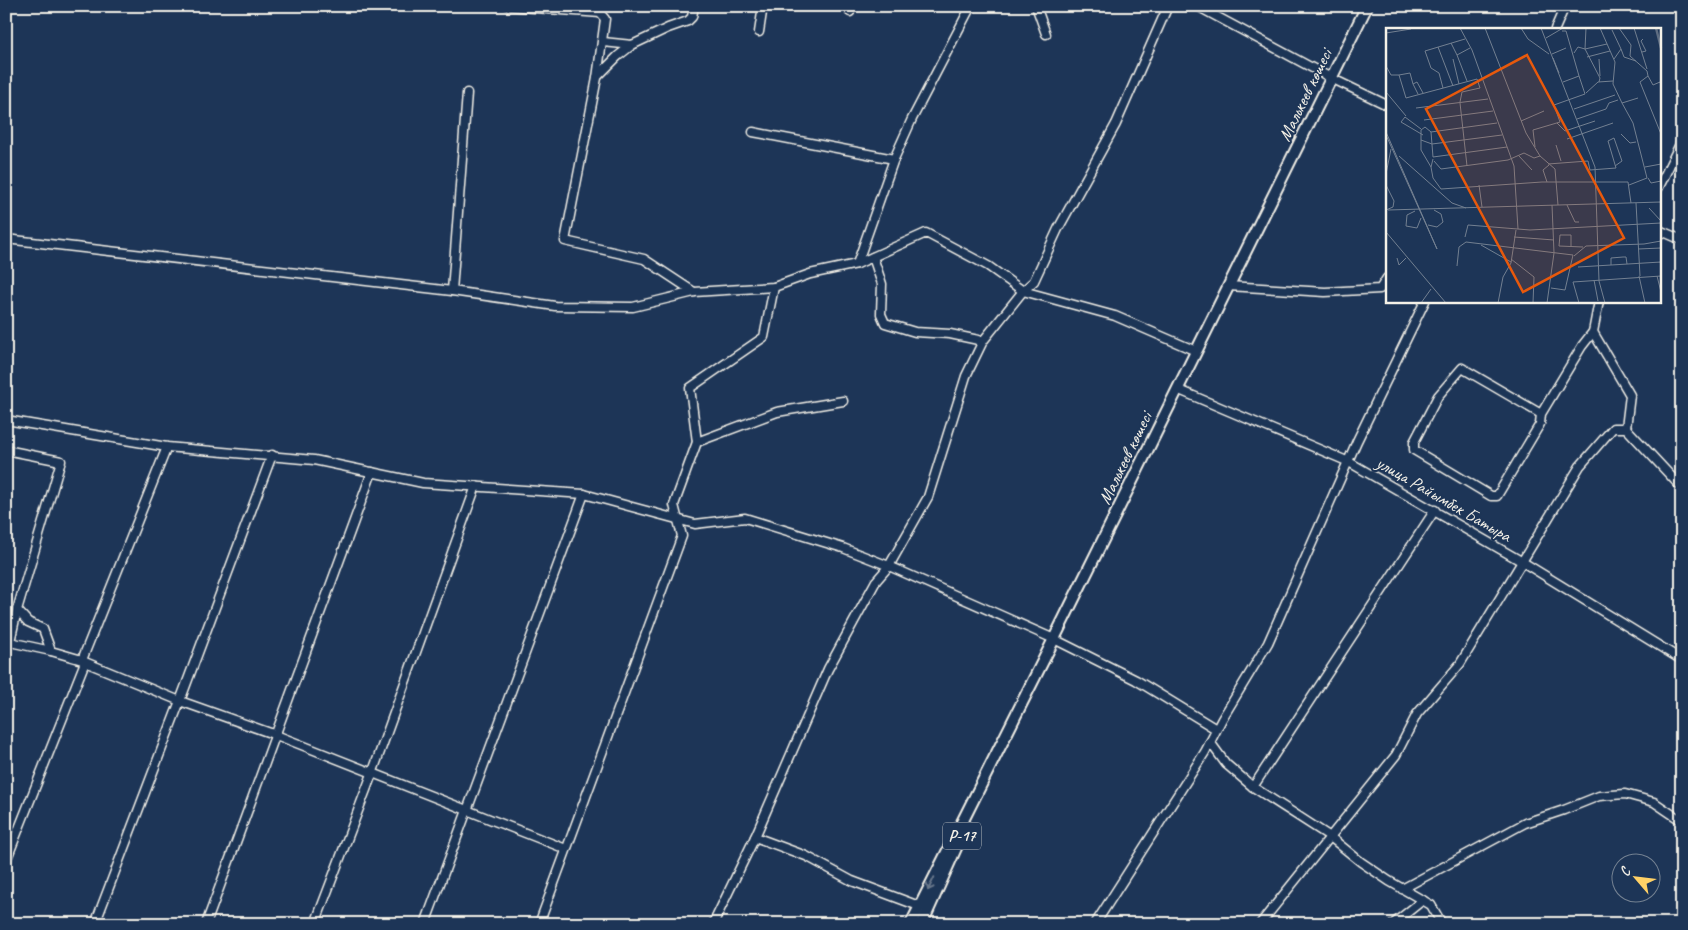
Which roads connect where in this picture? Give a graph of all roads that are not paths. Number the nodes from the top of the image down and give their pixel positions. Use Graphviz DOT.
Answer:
graph roads {
  1 [pos="509,6"];
  2 [pos="694,6"];
  3 [pos="763,6"];
  4 [pos="971,6"];
  5 [pos="1036,6"];
  6 [pos="1168,6"];
  7 [pos="1197,6"];
  8 [pos="1367,6"];
  9 [pos="1565,6"];
  10 [pos="1554,28"];
  11 [pos="759,32"];
  12 [pos="1046,34"];
  13 [pos="602,42"];
  14 [pos="632,45"];
  15 [pos="597,78"];
  16 [pos="1331,78"];
  17 [pos="467,93"];
  18 [pos="1386,105"];
  19 [pos="753,132"];
  20 [pos="1682,140"];
  21 [pos="894,158"];
  22 [pos="1660,184"];
  23 [pos="1660,230"];
  24 [pos="6,239"];
  25 [pos="1682,240"];
  26 [pos="873,257"];
  27 [pos="858,264"];
  28 [pos="1386,280"];
  29 [pos="1228,286"];
  30 [pos="774,287"];
  31 [pos="452,291"];
  32 [pos="1023,291"];
  33 [pos="694,292"];
  34 [pos="1425,302"];
  35 [pos="1599,302"];
  36 [pos="1593,332"];
  37 [pos="983,340"];
  38 [pos="1196,351"];
  39 [pos="1177,390"];
  40 [pos="842,401"];
  41 [pos="1541,414"];
  42 [pos="6,420"];
  43 [pos="1626,428"];
  44 [pos="697,442"];
  45 [pos="167,447"];
  46 [pos="6,450"];
  47 [pos="272,455"];
  48 [pos="1348,462"];
  49 [pos="372,472"];
  50 [pos="476,486"];
  51 [pos="1682,488"];
  52 [pos="584,494"];
  53 [pos="674,505"];
  54 [pos="1435,510"];
  55 [pos="657,515"];
  56 [pos="677,520"];
  57 [pos="695,524"];
  58 [pos="682,536"];
  59 [pos="1522,561"];
  60 [pos="889,566"];
  61 [pos="17,610"];
  62 [pos="1054,639"];
  63 [pos="51,651"];
  64 [pos="1682,660"];
  65 [pos="83,661"];
  66 [pos="180,701"];
  67 [pos="1216,729"];
  68 [pos="276,736"];
  69 [pos="1210,742"];
  70 [pos="1000,746"];
  71 [pos="372,774"];
  72 [pos="1253,787"];
  73 [pos="467,809"];
  74 [pos="1682,821"];
  75 [pos="1329,836"];
  76 [pos="755,837"];
  77 [pos="566,849"];
  78 [pos="6,861"];
  79 [pos="1402,889"];
  80 [pos="1423,900"];
  81 [pos="920,906"];
  82 [pos="95,924"];
  83 [pos="206,924"];
  84 [pos="315,924"];
  85 [pos="425,924"];
  86 [pos="539,924"];
  87 [pos="713,924"];
  88 [pos="911,924"];
  89 [pos="922,924"];
  90 [pos="1095,924"];
  91 [pos="1260,924"];
  92 [pos="1393,924"];
  93 [pos="1442,924"];
  1 -- 13 [label="street"];
  2 -- 14 [label="street"];
  3 -- 11 [label="street"];
  4 -- 21 [label="street"];
  5 -- 12 [label="street"];
  6 -- 32 [label="street"];
  7 -- 16 [label="street"];
  8 -- 16 [label="main road, Малькеев көшесі"];
  9 -- 10 [label="street"];
  13 -- 14 [label="street"];
  13 -- 15 [label="street"];
  14 -- 15 [label="street"];
  15 -- 33 [label="street"];
  16 -- 18 [label="street"];
  16 -- 29 [label="main road, Малькеев көшесі"];
  17 -- 31 [label="street"];
  19 -- 21 [label="street"];
  20 -- 22 [label="street"];
  21 -- 27 [label="street"];
  23 -- 25 [label="street"];
  24 -- 31 [label="street"];
  26 -- 27 [label="street"];
  26 -- 32 [label="street"];
  26 -- 37 [label="street"];
  27 -- 30 [label="street"];
  28 -- 29 [label="street"];
  29 -- 38 [label="main road, Малькеев көшесі"];
  30 -- 33 [label="street"];
  30 -- 44 [label="street"];
  31 -- 33 [label="street"];
  32 -- 37 [label="street"];
  32 -- 38 [label="street"];
  34 -- 48 [label="street"];
  35 -- 36 [label="street"];
  36 -- 41 [label="street"];
  36 -- 43 [label="street"];
  37 -- 60 [label="street"];
  38 -- 39 [label="main road, Малькеев көшесі"];
  39 -- 48 [label="street, улица Райымбек Батыра"];
  39 -- 62 [label="main road, Малькеев көшесі"];
  40 -- 44 [label="street"];
  41 -- 41 [label="street"];
  42 -- 45 [label="street"];
  43 -- 51 [label="street"];
  43 -- 59 [label="street"];
  44 -- 53 [label="street"];
  45 -- 47 [label="street"];
  45 -- 65 [label="street"];
  46 -- 61 [label="street"];
  47 -- 49 [label="street"];
  47 -- 66 [label="street"];
  48 -- 54 [label="street, улица Райымбек Батыра"];
  48 -- 67 [label="street"];
  49 -- 50 [label="street"];
  49 -- 68 [label="street"];
  50 -- 52 [label="street"];
  50 -- 71 [label="street"];
  52 -- 55 [label="street"];
  52 -- 73 [label="street"];
  53 -- 55 [label="street"];
  53 -- 56 [label="street"];
  54 -- 59 [label="street, улица Райымбек Батыра"];
  54 -- 72 [label="street"];
  55 -- 56 [label="street"];
  56 -- 57 [label="street"];
  56 -- 58 [label="street"];
  57 -- 58 [label="street"];
  57 -- 60 [label="street"];
  58 -- 77 [label="street"];
  59 -- 64 [label="street, улица Райымбек Батыра"];
  59 -- 75 [label="street"];
  60 -- 62 [label="street"];
  60 -- 76 [label="street"];
  61 -- 63 [label="street"];
  61 -- 63 [label="street"];
  62 -- 67 [label="street"];
  62 -- 70 [label="main road, Малькеев көшесі"];
  63 -- 65 [label="street"];
  65 -- 66 [label="street"];
  65 -- 78 [label="street"];
  66 -- 68 [label="street"];
  66 -- 82 [label="street"];
  67 -- 69 [label="street"];
  68 -- 71 [label="street"];
  68 -- 83 [label="street"];
  69 -- 72 [label="street"];
  69 -- 90 [label="street"];
  70 -- 81 [label="main road, Малькеев көшесі, one-way"];
  70 -- 89 [label="main road, P-17"];
  71 -- 73 [label="street"];
  71 -- 84 [label="street"];
  72 -- 75 [label="street"];
  73 -- 77 [label="street"];
  73 -- 85 [label="street"];
  74 -- 79 [label="street"];
  75 -- 79 [label="street"];
  75 -- 91 [label="street"];
  76 -- 81 [label="street"];
  76 -- 87 [label="street"];
  77 -- 86 [label="street"];
  79 -- 80 [label="street"];
  80 -- 92 [label="street"];
  80 -- 93 [label="street"];
  81 -- 88 [label="main road, Малькеев көшесі"];
}
